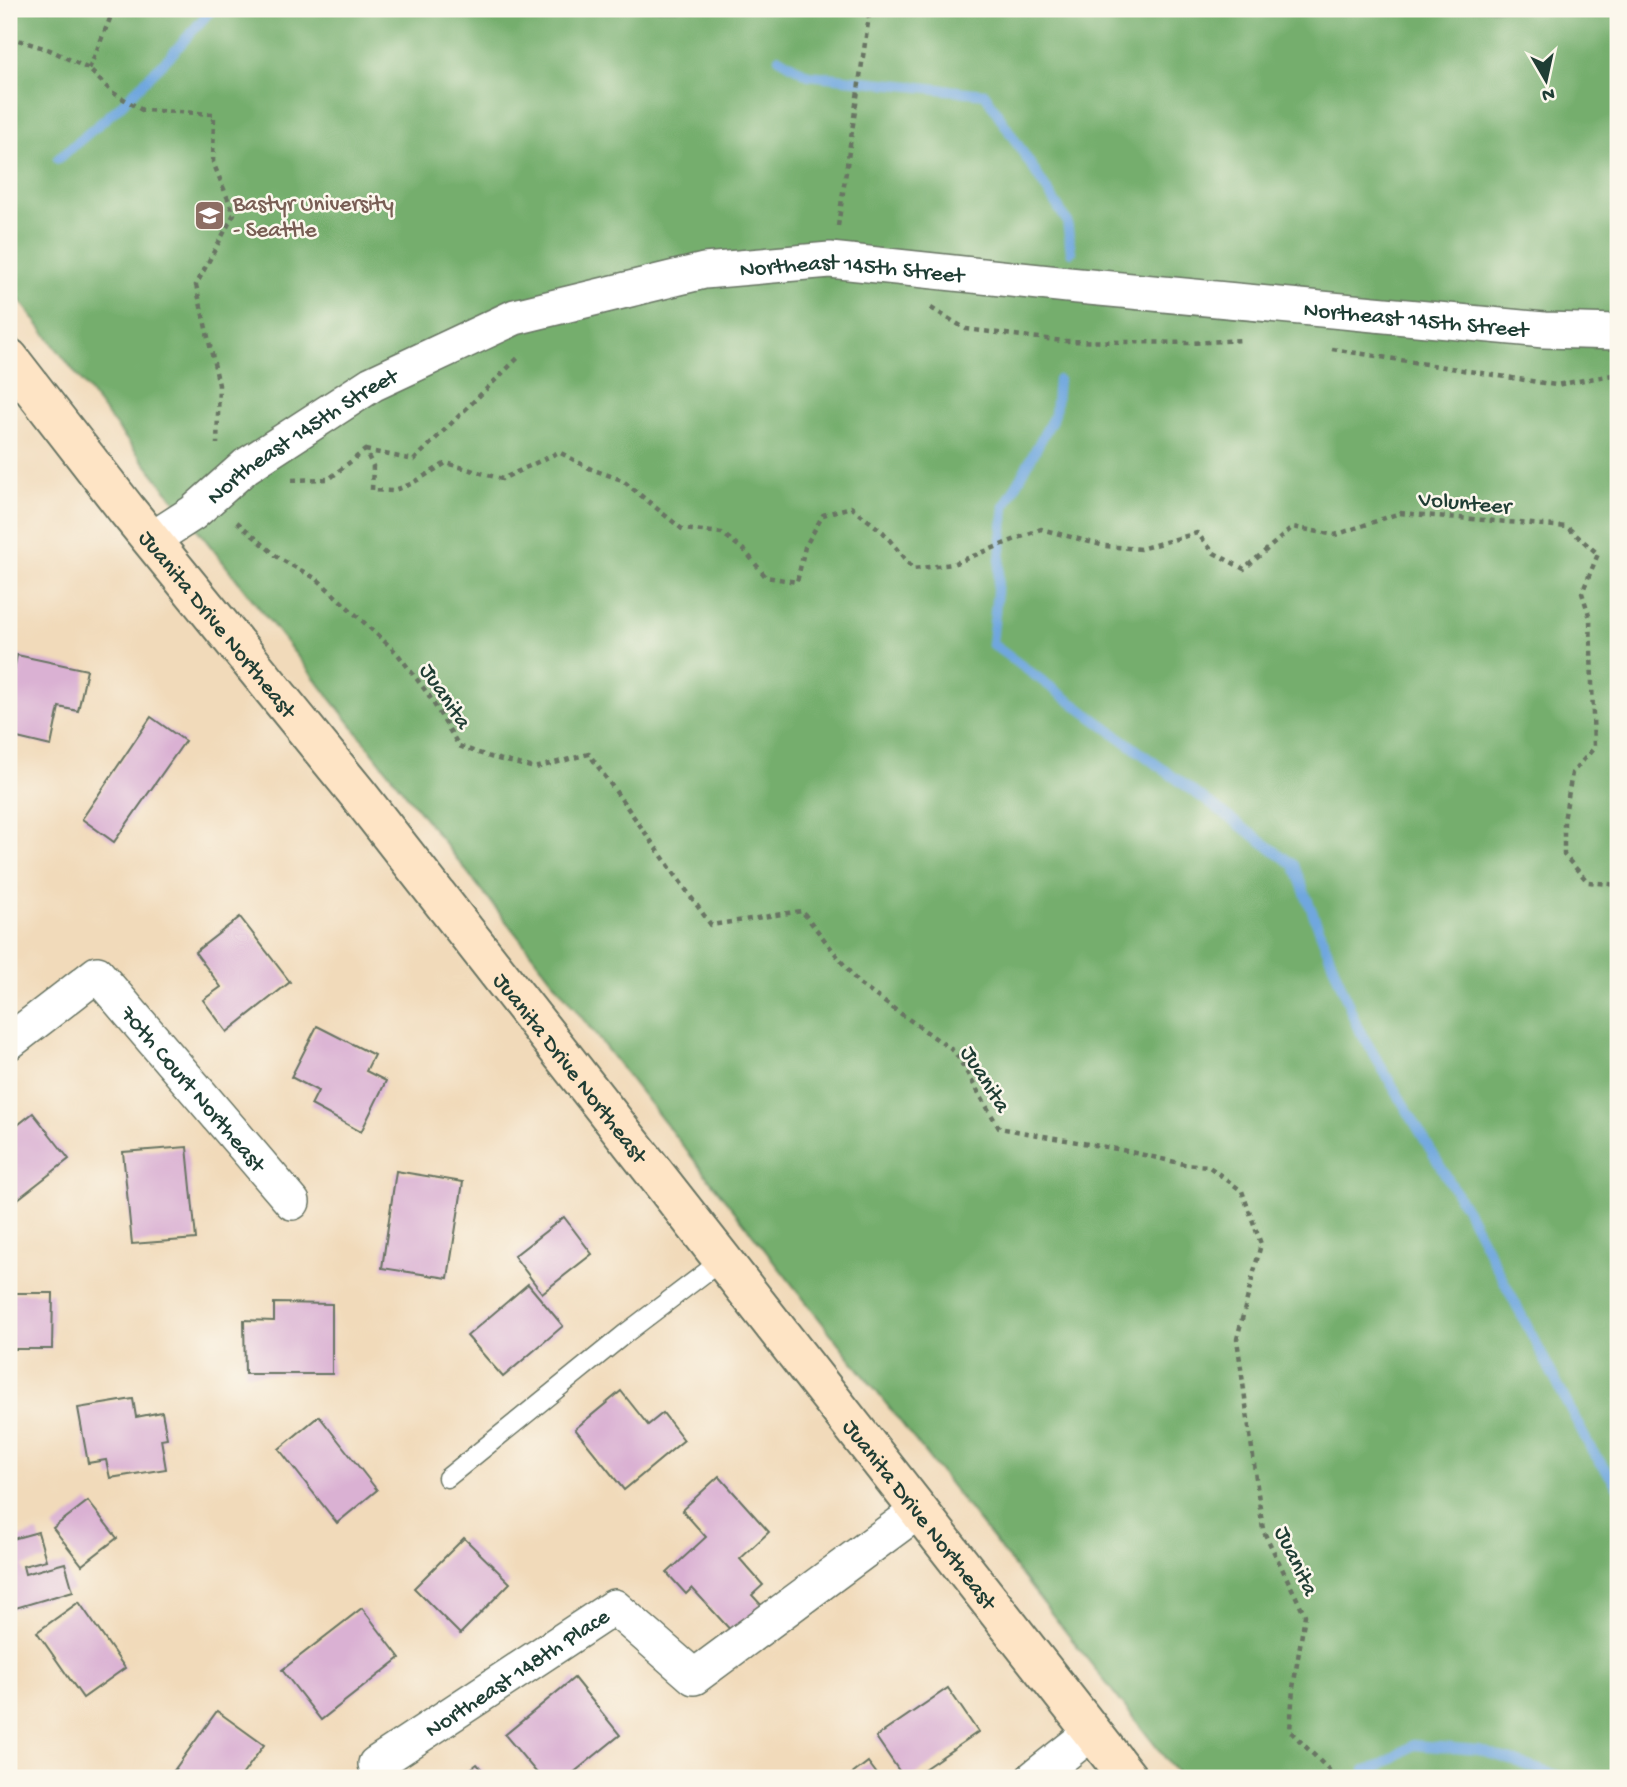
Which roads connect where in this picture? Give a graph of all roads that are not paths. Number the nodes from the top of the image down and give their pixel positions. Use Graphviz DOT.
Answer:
graph roads {
  1 [pos="1618,332"];
  2 [pos="9,358"];
  3 [pos="151,540"];
  4 [pos="9,1042"];
  5 [pos="292,1202"];
  6 [pos="722,1260"];
  7 [pos="447,1478"];
  8 [pos="918,1511"];
  9 [pos="1092,1732"];
  10 [pos="376,1764"];
  11 [pos="1034,1778"];
  12 [pos="1128,1778"];
  1 -- 3 [label="street, Northeast 145th Street"];
  2 -- 3 [label="main road, Juanita Drive Northeast"];
  3 -- 6 [label="main road, Juanita Drive Northeast"];
  4 -- 5 [label="street, 70th Court Northeast"];
  6 -- 7 [label="lane"];
  6 -- 8 [label="main road, Juanita Drive Northeast"];
  8 -- 9 [label="main road, Juanita Drive Northeast"];
  8 -- 10 [label="street, Northeast 148th Place"];
  9 -- 11 [label="street"];
  9 -- 12 [label="main road, Juanita Drive Northeast"];
}
